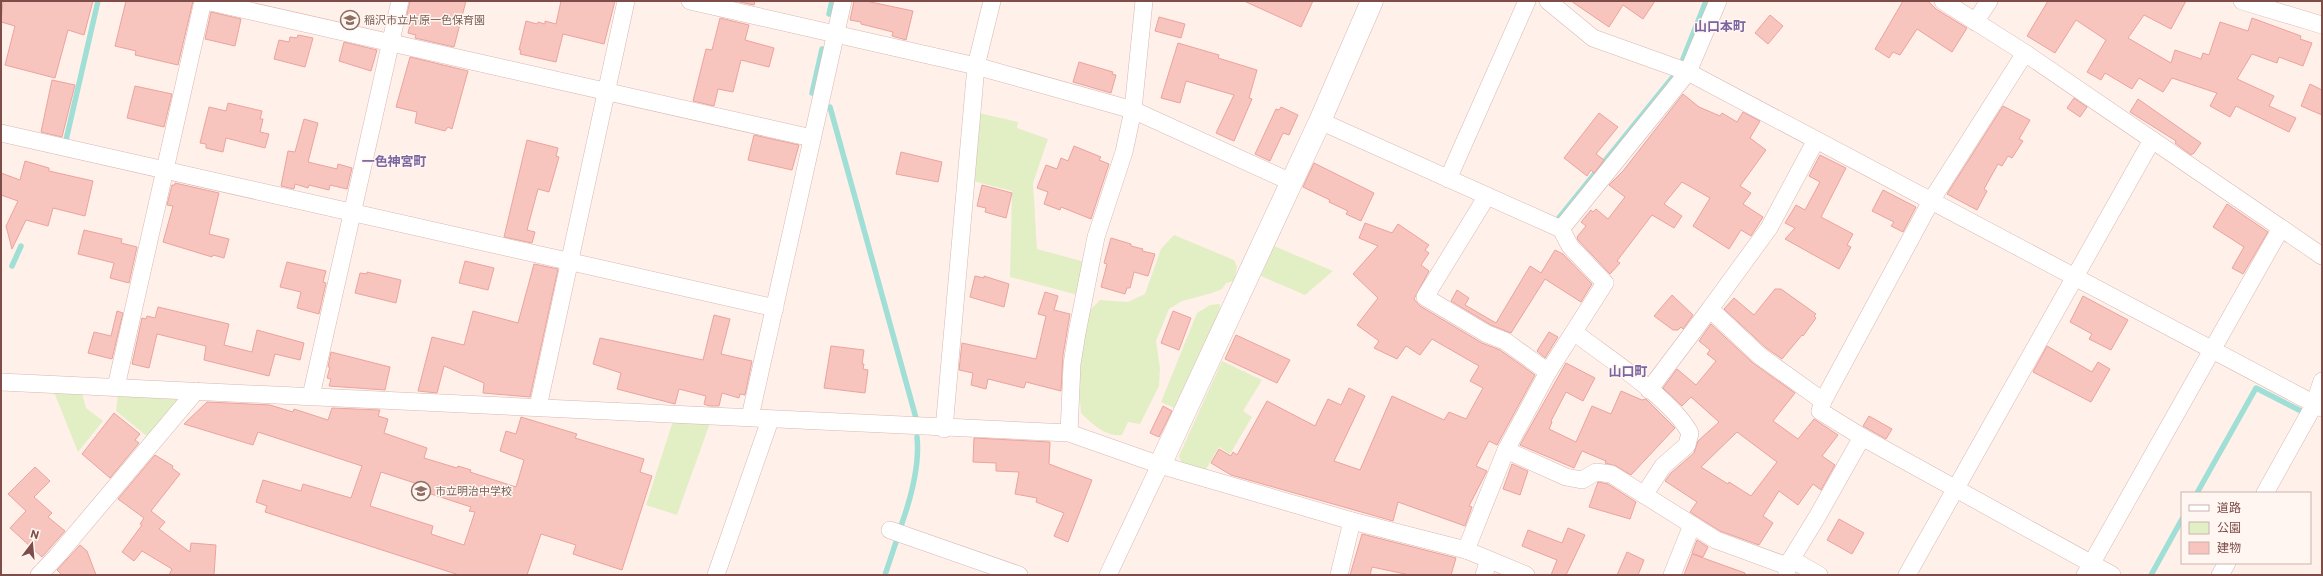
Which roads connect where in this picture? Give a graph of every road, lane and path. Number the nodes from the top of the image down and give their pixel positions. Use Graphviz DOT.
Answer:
graph roads {
  1 [pos="203,1"];
  2 [pos="206,1"];
  3 [pos="400,1"];
  4 [pos="626,1"];
  5 [pos="690,1"];
  6 [pos="842,1"];
  7 [pos="992,1"];
  8 [pos="1144,1"];
  9 [pos="1372,1"];
  10 [pos="1527,1"];
  11 [pos="1548,1"];
  12 [pos="1718,1"];
  13 [pos="1943,1"];
  14 [pos="1989,1"];
  15 [pos="2242,1"];
  16 [pos="2288,8"];
  17 [pos="1975,22"];
  18 [pos="2322,25"];
  19 [pos="835,34"];
  20 [pos="391,43"];
  21 [pos="2025,53"];
  22 [pos="976,66"];
  23 [pos="1688,72"];
  24 [pos="606,92"];
  25 [pos="1133,110"];
  26 [pos="1320,120"];
  27 [pos="1,133"];
  28 [pos="812,138"];
  29 [pos="1816,140"];
  30 [pos="2152,140"];
  31 [pos="165,170"];
  32 [pos="1448,179"];
  33 [pos="1291,182"];
  34 [pos="1487,196"];
  35 [pos="1930,201"];
  36 [pos="353,212"];
  37 [pos="2281,228"];
  38 [pos="1561,229"];
  39 [pos="2322,256"];
  40 [pos="570,261"];
  41 [pos="2075,276"];
  42 [pos="775,308"];
  43 [pos="1710,309"];
  44 [pos="1574,332"];
  45 [pos="2212,350"];
  46 [pos="1548,372"];
  47 [pos="2322,381"];
  48 [pos="1,382"];
  49 [pos="116,387"];
  50 [pos="1649,390"];
  51 [pos="196,391"];
  52 [pos="311,396"];
  53 [pos="1823,401"];
  54 [pos="2318,406"];
  55 [pos="538,407"];
  56 [pos="750,417"];
  57 [pos="770,420"];
  58 [pos="944,429"];
  59 [pos="1069,433"];
  60 [pos="1862,437"];
  61 [pos="1506,450"];
  62 [pos="1160,465"];
  63 [pos="1956,488"];
  64 [pos="2267,492"];
  65 [pos="1644,495"];
  66 [pos="1352,521"];
  67 [pos="1692,525"];
  68 [pos="890,530"];
  69 [pos="1466,550"];
  70 [pos="2226,564"];
  71 [pos="1486,567"];
  72 [pos="1788,567"];
  73 [pos="2088,569"];
  74 [pos="39,575"];
  75 [pos="716,575"];
  76 [pos="1019,575"];
  77 [pos="1108,575"];
  78 [pos="1339,575"];
  79 [pos="1526,575"];
  80 [pos="1672,575"];
  81 [pos="1819,575"];
  82 [pos="1907,575"];
  83 [pos="2112,575"];
  84 [pos="2220,575"];
  1 -- 31 [label="street"];
  2 -- 20 [label="street"];
  3 -- 20 [label="street"];
  4 -- 24 [label="street"];
  5 -- 19 [label="street"];
  6 -- 19 [label="street"];
  7 -- 22 [label="street"];
  8 -- 25 [label="street"];
  9 -- 26 [label="street"];
  10 -- 32 [label="street"];
  11 -- 23 [label="street"];
  12 -- 23 [label="street"];
  13 -- 17 [label="street"];
  14 -- 17 [label="street"];
  15 -- 16 [label="street"];
  16 -- 18 [label="street"];
  17 -- 21 [label="street"];
  19 -- 22 [label="street"];
  19 -- 28 [label="street"];
  20 -- 24 [label="street"];
  20 -- 36 [label="street"];
  21 -- 30 [label="street"];
  21 -- 35 [label="street"];
  22 -- 25 [label="street"];
  22 -- 58 [label="street"];
  23 -- 29 [label="street"];
  23 -- 38 [label="street"];
  24 -- 28 [label="street"];
  24 -- 40 [label="street"];
  25 -- 33 [label="street"];
  25 -- 59 [label="street"];
  26 -- 32 [label="street"];
  26 -- 33 [label="street"];
  27 -- 31 [label="street"];
  28 -- 42 [label="street"];
  29 -- 35 [label="street"];
  29 -- 43 [label="street"];
  30 -- 37 [label="street"];
  30 -- 41 [label="street"];
  31 -- 36 [label="street"];
  31 -- 49 [label="street"];
  32 -- 34 [label="street"];
  33 -- 62 [label="street"];
  34 -- 38 [label="street"];
  34 -- 46 [label="street"];
  35 -- 41 [label="street"];
  35 -- 53 [label="street"];
  36 -- 40 [label="street"];
  36 -- 52 [label="street"];
  37 -- 39 [label="street"];
  37 -- 45 [label="street"];
  38 -- 44 [label="street"];
  40 -- 42 [label="street"];
  40 -- 55 [label="street"];
  41 -- 45 [label="street"];
  41 -- 63 [label="street"];
  42 -- 56 [label="street"];
  43 -- 50 [label="street"];
  43 -- 53 [label="street"];
  44 -- 46 [label="street"];
  44 -- 50 [label="street"];
  45 -- 54 [label="street"];
  45 -- 73 [label="street"];
  46 -- 61 [label="street"];
  47 -- 54 [label="street"];
  48 -- 49 [label="street"];
  49 -- 51 [label="street"];
  50 -- 65 [label="street"];
  51 -- 52 [label="street"];
  51 -- 74 [label="street"];
  52 -- 55 [label="street"];
  53 -- 60 [label="street"];
  54 -- 64 [label="street"];
  55 -- 56 [label="street"];
  56 -- 57 [label="street"];
  57 -- 58 [label="street"];
  57 -- 75 [label="street"];
  58 -- 59 [label="street"];
  59 -- 62 [label="street"];
  60 -- 63 [label="street"];
  60 -- 72 [label="street"];
  61 -- 65 [label="street"];
  61 -- 69 [label="street"];
  62 -- 66 [label="street"];
  62 -- 77 [label="street"];
  63 -- 73 [label="street"];
  63 -- 82 [label="street"];
  65 -- 67 [label="street"];
  66 -- 69 [label="street"];
  66 -- 78 [label="street"];
  67 -- 72 [label="street"];
  67 -- 80 [label="street"];
  68 -- 76 [label="street"];
  69 -- 71 [label="street"];
  70 -- 84 [label="street"];
  71 -- 79 [label="street"];
  72 -- 81 [label="street"];
  73 -- 83 [label="street"];
}
